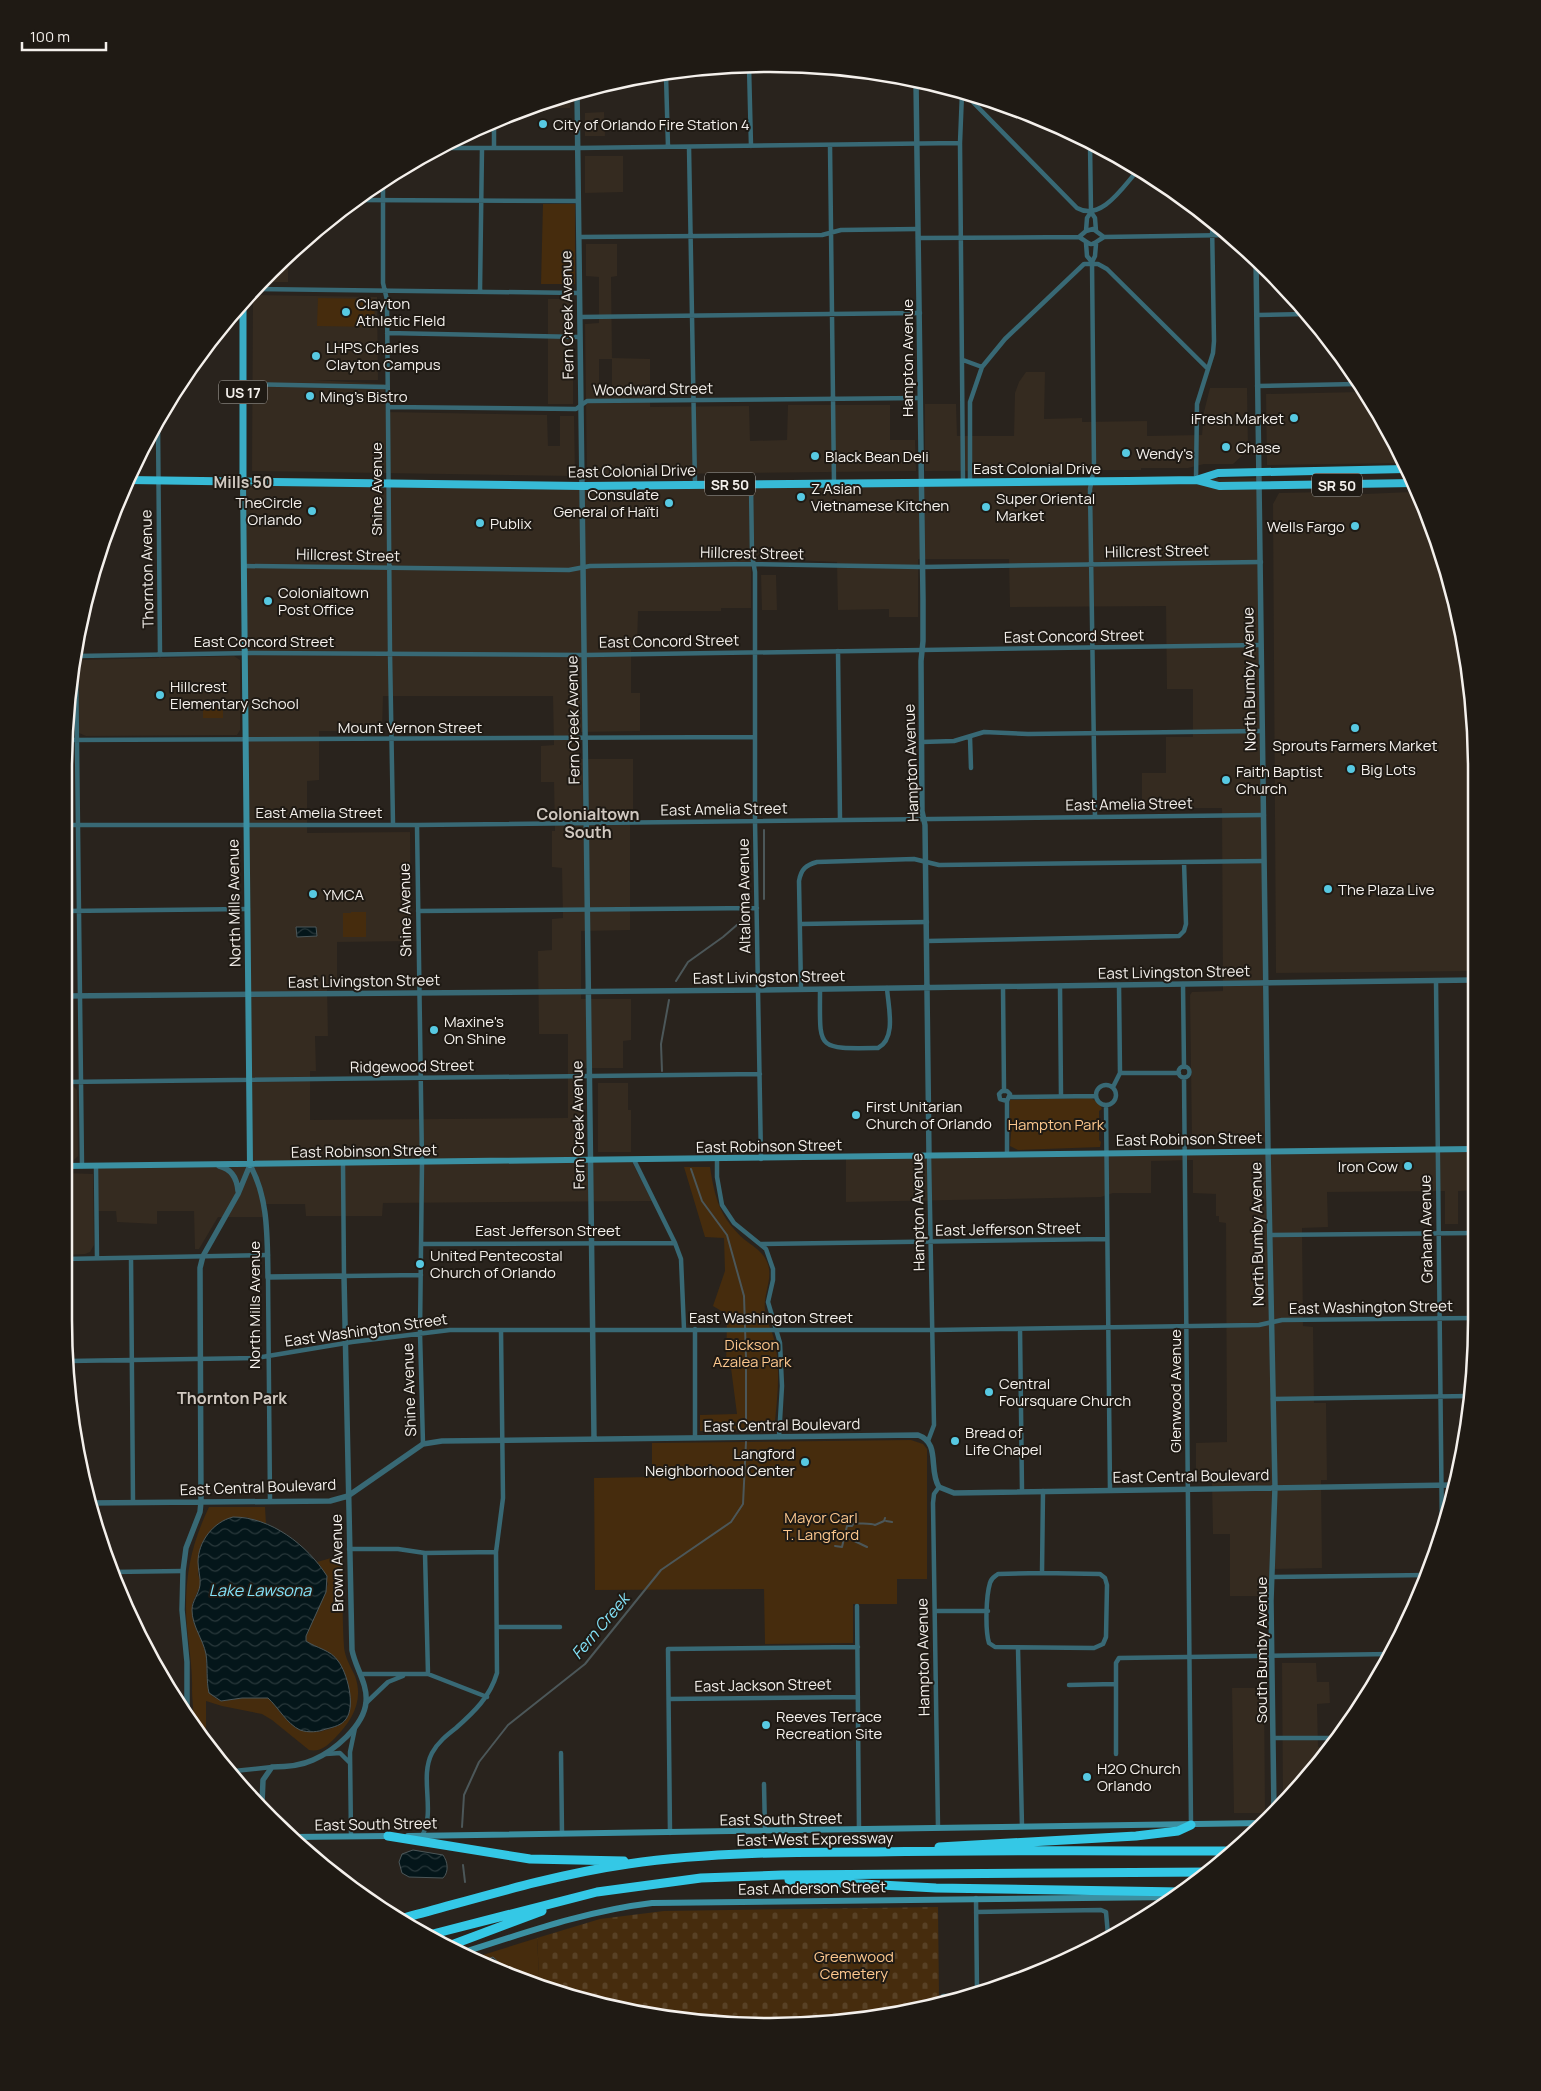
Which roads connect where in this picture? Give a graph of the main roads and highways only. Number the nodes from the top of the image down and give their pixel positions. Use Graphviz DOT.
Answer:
graph roads {
  1 [pos="242,315"];
  2 [pos="1400,469"];
  3 [pos="136,480"];
  4 [pos="1196,480"];
  5 [pos="243,482"];
  6 [pos="1406,483"];
  7 [pos="1468,1149"];
  8 [pos="72,1166"];
  9 [pos="250,1166"];
  10 [pos="1254,1823"];
  11 [pos="1192,1825"];
  12 [pos="388,1836"];
  13 [pos="301,1837"];
  14 [pos="925,1851"];
  15 [pos="1224,1851"];
  16 [pos="649,1861"];
  17 [pos="1197,1872"];
  18 [pos="701,1878"];
  19 [pos="1171,1892"];
  20 [pos="579,1896"];
  21 [pos="1163,1897"];
  22 [pos="408,1917"];
  23 [pos="436,1933"];
  24 [pos="455,1943"];
  25 [pos="470,1950"];
  1 -- 5 [label="main road, North Mills Avenue / US 17"];
  2 -- 4 [label="highway, East Colonial Drive / SR 50"];
  3 -- 5 [label="highway, East Colonial Drive"];
  4 -- 5 [label="highway, East Colonial Drive / SR 50"];
  4 -- 6 [label="highway, East Colonial Drive / SR 50"];
  5 -- 9 [label="main road, North Mills Avenue"];
  7 -- 9 [label="main road, East Robinson Street"];
  8 -- 9 [label="main road, East Robinson Street"];
  10 -- 11 [label="main road, East South Street"];
  11 -- 12 [label="main road, East South Street"];
  11 -- 14 [label="highway"];
  12 -- 13 [label="main road, East South Street"];
  12 -- 16 [label="highway"];
  14 -- 15 [label="highway, East-West Expressway"];
  14 -- 16 [label="highway, East-West Expressway"];
  16 -- 22 [label="highway, East-West Expressway"];
  17 -- 18 [label="highway"];
  18 -- 19 [label="highway"];
  18 -- 20 [label="highway"];
  20 -- 23 [label="highway"];
  20 -- 24 [label="highway"];
  21 -- 25 [label="main road, East Anderson Street"];
}
